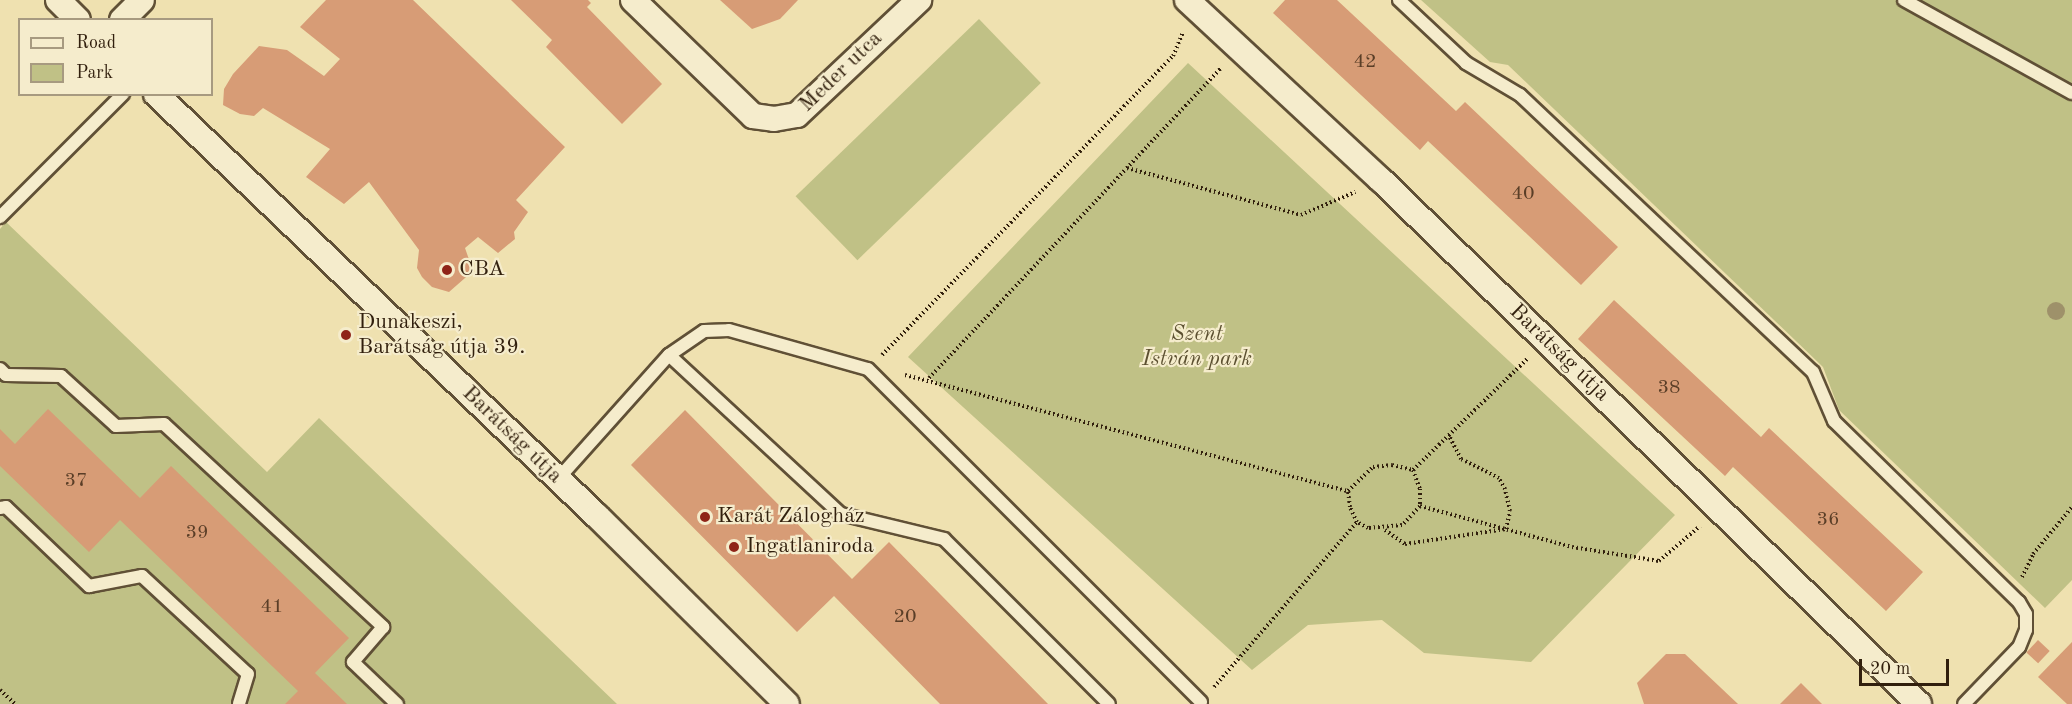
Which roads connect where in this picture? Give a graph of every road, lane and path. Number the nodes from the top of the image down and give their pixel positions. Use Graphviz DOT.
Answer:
graph roads {
  1 [pos="58,0"];
  2 [pos="142,0"];
  3 [pos="633,0"];
  4 [pos="919,0"];
  5 [pos="1399,0"];
  6 [pos="1904,0"];
  7 [pos="1195,2"];
  8 [pos="76,18"];
  9 [pos="124,18"];
  10 [pos="1241,47"];
  11 [pos="2072,93"];
  12 [pos="121,96"];
  13 [pos="158,96"];
  14 [pos="1127,168"];
  15 [pos="1381,180"];
  16 [pos="0,217"];
  17 [pos="1545,340"];
  18 [pos="669,355"];
  19 [pos="0,369"];
  20 [pos="868,369"];
  21 [pos="929,378"];
  22 [pos="1450,437"];
  23 [pos="1413,471"];
  24 [pos="558,479"];
  25 [pos="1348,492"];
  26 [pos="1420,506"];
  27 [pos="2072,507"];
  28 [pos="0,508"];
  29 [pos="1719,509"];
  30 [pos="1357,522"];
  31 [pos="1385,530"];
  32 [pos="1506,530"];
  33 [pos="2019,602"];
  34 [pos="0,690"];
  35 [pos="779,701"];
  36 [pos="1201,702"];
  37 [pos="15,704"];
  38 [pos="238,704"];
  39 [pos="397,704"];
  40 [pos="1109,704"];
  41 [pos="1919,704"];
  42 [pos="1964,704"];
  1 -- 8 [label="street"];
  2 -- 9 [label="street"];
  3 -- 4 [label="street, Meder utca"];
  5 -- 33 [label="lane"];
  6 -- 11 [label="lane"];
  7 -- 10 [label="street, Barátság útja"];
  7 -- 20 [label="path"];
  10 -- 14 [label="path"];
  10 -- 15 [label="street, Barátság útja"];
  12 -- 16 [label="lane"];
  13 -- 24 [label="street, Barátság útja"];
  14 -- 15 [label="path"];
  14 -- 21 [label="path"];
  15 -- 17 [label="street, Barátság útja"];
  17 -- 22 [label="path"];
  17 -- 29 [label="street, Barátság útja"];
  18 -- 20 [label="lane"];
  18 -- 24 [label="lane"];
  18 -- 40 [label="lane"];
  19 -- 39 [label="lane"];
  20 -- 21 [label="path"];
  20 -- 36 [label="lane"];
  21 -- 25 [label="path"];
  22 -- 23 [label="path"];
  22 -- 32 [label="path"];
  23 -- 25 [label="path"];
  23 -- 26 [label="path"];
  24 -- 35 [label="street, Barátság útja"];
  25 -- 30 [label="path"];
  26 -- 31 [label="path"];
  26 -- 32 [label="path"];
  27 -- 33 [label="path"];
  28 -- 38 [label="lane"];
  29 -- 32 [label="path"];
  29 -- 41 [label="street, Barátság útja"];
  30 -- 31 [label="path"];
  30 -- 36 [label="path"];
  31 -- 32 [label="path"];
  33 -- 42 [label="lane"];
  34 -- 37 [label="path"];
}
